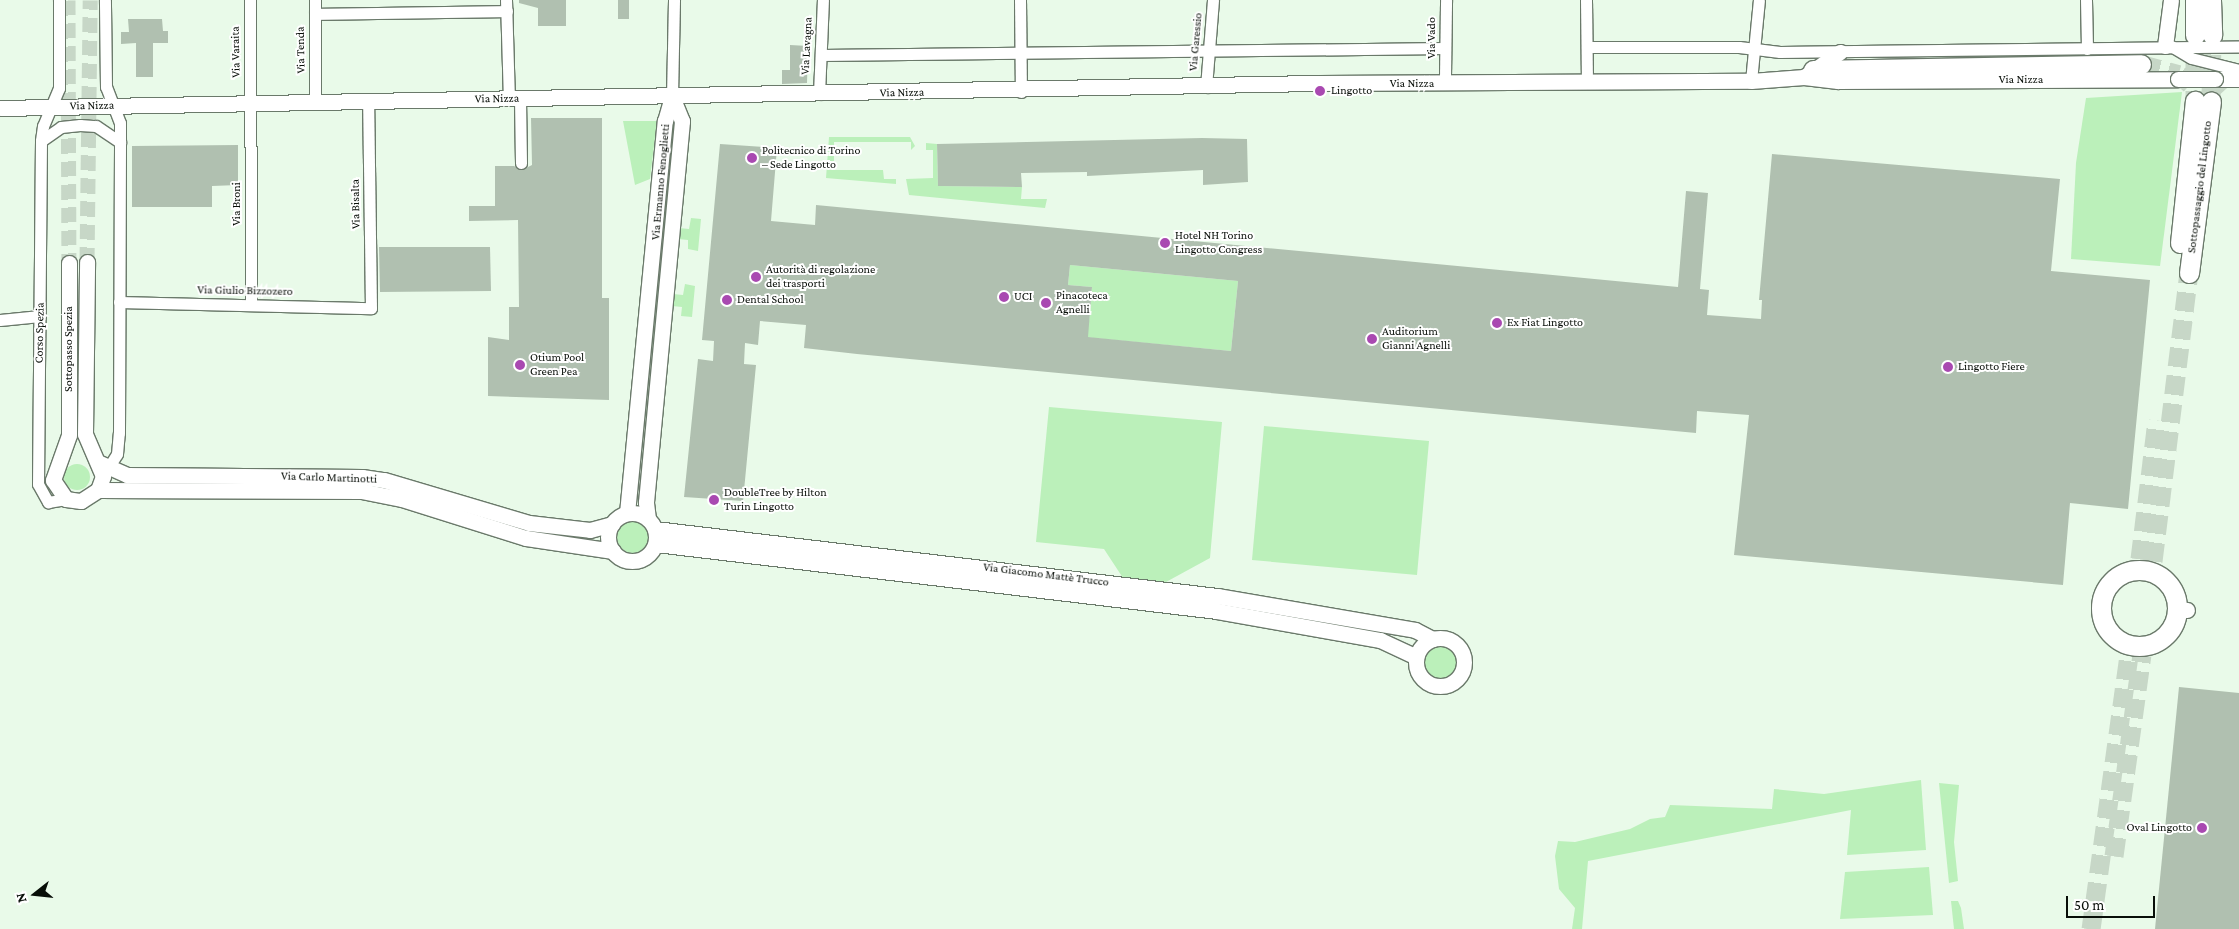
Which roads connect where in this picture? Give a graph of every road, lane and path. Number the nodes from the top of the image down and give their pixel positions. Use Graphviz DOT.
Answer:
graph roads {
  1 [pos="59,0"];
  2 [pos="106,0"];
  3 [pos="250,0"];
  4 [pos="315,0"];
  5 [pos="674,0"];
  6 [pos="823,0"];
  7 [pos="1020,0"];
  8 [pos="1214,0"];
  9 [pos="1446,0"];
  10 [pos="1586,0"];
  11 [pos="1760,0"];
  12 [pos="2086,0"];
  13 [pos="2171,0"];
  14 [pos="2195,0"];
  15 [pos="2211,0"];
  16 [pos="506,5"];
  17 [pos="315,14"];
  18 [pos="2168,46"];
  19 [pos="2239,46"];
  20 [pos="1587,47"];
  21 [pos="1446,48"];
  22 [pos="1754,49"];
  23 [pos="2087,49"];
  24 [pos="1021,52"];
  25 [pos="1208,52"];
  26 [pos="1840,52"];
  27 [pos="821,55"];
  28 [pos="2141,64"];
  29 [pos="2239,70"];
  30 [pos="1809,74"];
  31 [pos="1445,76"];
  32 [pos="2239,79"];
  33 [pos="1751,81"];
  34 [pos="1587,82"];
  35 [pos="1206,86"];
  36 [pos="1021,92"];
  37 [pos="819,94"];
  38 [pos="672,96"];
  39 [pos="515,99"];
  40 [pos="368,100"];
  41 [pos="315,101"];
  42 [pos="2203,101"];
  43 [pos="251,103"];
  44 [pos="112,106"];
  45 [pos="50,107"];
  46 [pos="0,108"];
  47 [pos="41,141"];
  48 [pos="120,142"];
  49 [pos="521,163"];
  50 [pos="87,262"];
  51 [pos="69,263"];
  52 [pos="2183,273"];
  53 [pos="119,302"];
  54 [pos="251,305"];
  55 [pos="371,308"];
  56 [pos="40,316"];
  57 [pos="0,320"];
  58 [pos="103,474"];
  59 [pos="66,499"];
  60 [pos="627,513"];
  61 [pos="612,524"];
  62 [pos="653,531"];
  63 [pos="613,551"];
  64 [pos="1433,639"];
  65 [pos="2136,650"];
  66 [pos="1416,657"];
  1 -- 45 [label="street, Corso Spezia"];
  2 -- 44 [label="street"];
  3 -- 43 [label="street, Via Varaita"];
  4 -- 17 [label="street, Via Tenda"];
  5 -- 38 [label="street"];
  6 -- 27 [label="street, Via Lavagna"];
  7 -- 24 [label="street"];
  8 -- 25 [label="street, Via Garessio"];
  9 -- 21 [label="street, Via Vado"];
  10 -- 20 [label="street"];
  11 -- 22 [label="street"];
  12 -- 23 [label="street"];
  13 -- 18 [label="street"];
  14 -- 15 [label="main road"];
  16 -- 17 [label="street"];
  16 -- 39 [label="street"];
  17 -- 41 [label="street, Via Tenda"];
  18 -- 19 [label="street"];
  18 -- 23 [label="street"];
  18 -- 29 [label="street"];
  20 -- 22 [label="street"];
  20 -- 34 [label="street"];
  21 -- 25 [label="street"];
  21 -- 31 [label="street, Via Vado"];
  22 -- 26 [label="street"];
  22 -- 33 [label="street"];
  23 -- 26 [label="street"];
  24 -- 25 [label="street"];
  24 -- 27 [label="street"];
  24 -- 36 [label="street"];
  25 -- 35 [label="street, Via Garessio"];
  26 -- 30 [label="street"];
  27 -- 37 [label="street, Via Lavagna"];
  28 -- 30 [label="main road"];
  30 -- 32 [label="street, Via Nizza, bridge"];
  30 -- 33 [label="street, Via Nizza"];
  33 -- 34 [label="street, Via Nizza"];
  34 -- 35 [label="street, Via Nizza"];
  35 -- 36 [label="street, Via Nizza"];
  36 -- 37 [label="street, Via Nizza"];
  37 -- 38 [label="street, Via Nizza"];
  38 -- 39 [label="street, Via Nizza"];
  38 -- 60 [label="street, Via Ermanno Fenoglietti"];
  38 -- 62 [label="street, Via Ermanno Fenoglietti"];
  39 -- 40 [label="street, Via Nizza"];
  39 -- 49 [label="street"];
  40 -- 41 [label="street, Via Nizza"];
  40 -- 55 [label="street, Via Bisalta"];
  41 -- 43 [label="street, Via Nizza"];
  42 -- 52 [label="main road, Sottopassaggio del Lingotto"];
  43 -- 44 [label="street, Via Nizza"];
  43 -- 54 [label="street, Via Broni"];
  44 -- 45 [label="street, Via Nizza"];
  44 -- 48 [label="street"];
  45 -- 46 [label="street, Via Nizza"];
  45 -- 47 [label="street, Corso Spezia"];
  47 -- 48 [label="street"];
  47 -- 56 [label="street, Corso Spezia"];
  48 -- 53 [label="street"];
  50 -- 58 [label="street, Sottopasso Spezia"];
  51 -- 59 [label="street, Sottopasso Spezia"];
  53 -- 54 [label="street, Via Giulio Bizzozero"];
  53 -- 58 [label="street"];
  54 -- 55 [label="street, Via Giulio Bizzozero"];
  56 -- 57 [label="street"];
  56 -- 59 [label="street, Corso Spezia"];
  58 -- 59 [label="street, Corso Spezia"];
  58 -- 61 [label="street, Via Carlo Martinotti"];
  58 -- 63 [label="street, Via Carlo Martinotti"];
  60 -- 61 [label="street"];
  60 -- 62 [label="street"];
  61 -- 63 [label="street"];
  62 -- 63 [label="street"];
  62 -- 64 [label="street, Via Giacomo Mattè Trucco"];
  62 -- 66 [label="street, Via Giacomo Mattè Trucco"];
  64 -- 66 [label="street"];
  64 -- 66 [label="street"];
  65 -- 65 [label="main road"];
}
